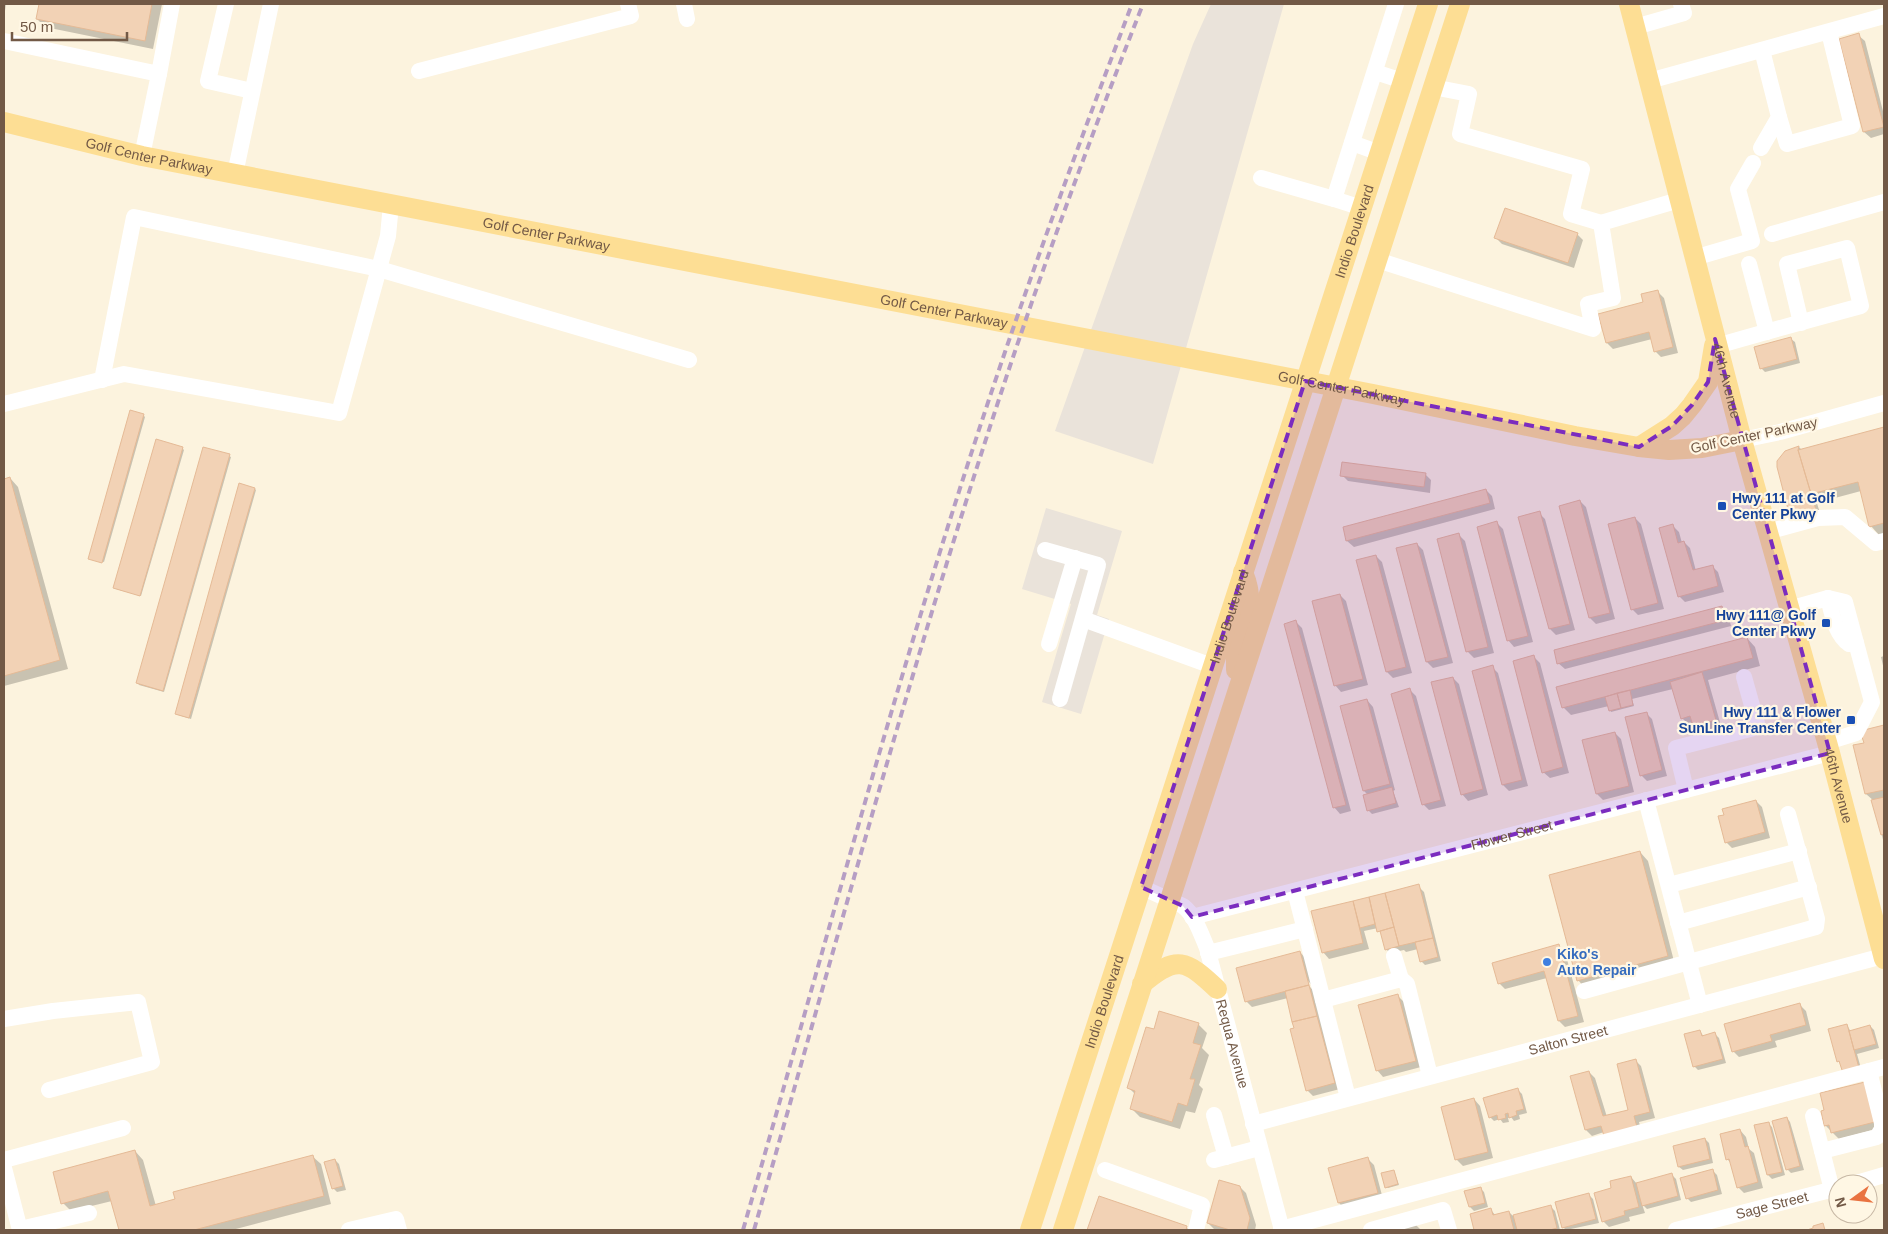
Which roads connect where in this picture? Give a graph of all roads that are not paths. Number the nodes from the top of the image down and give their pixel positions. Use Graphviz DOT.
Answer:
graph roads {
  1 [pos="172,4"];
  2 [pos="226,4"];
  3 [pos="271,4"];
  4 [pos="628,4"];
  5 [pos="1396,4"];
  6 [pos="1428,4"];
  7 [pos="1460,4"];
  8 [pos="1629,4"];
  9 [pos="1681,4"];
  10 [pos="1884,16"];
  11 [pos="1635,26"];
  12 [pos="1829,32"];
  13 [pos="4,42"];
  14 [pos="1762,50"];
  15 [pos="419,71"];
  16 [pos="1374,72"];
  17 [pos="159,74"];
  18 [pos="1403,80"];
  19 [pos="1649,81"];
  20 [pos="1433,87"];
  21 [pos="252,92"];
  22 [pos="1779,117"];
  23 [pos="4,122"];
  24 [pos="1352,143"];
  25 [pos="1762,148"];
  26 [pos="1380,153"];
  27 [pos="142,156"];
  28 [pos="1753,163"];
  29 [pos="234,174"];
  30 [pos="1261,178"];
  31 [pos="1334,199"];
  32 [pos="1679,200"];
  33 [pos="1884,202"];
  34 [pos="391,204"];
  35 [pos="1362,208"];
  36 [pos="1601,223"];
  37 [pos="1772,234"];
  38 [pos="1694,258"];
  39 [pos="1377,260"];
  40 [pos="1749,264"];
  41 [pos="379,269"];
  42 [pos="1801,322"];
  43 [pos="1767,332"];
  44 [pos="1716,342"];
  45 [pos="689,360"];
  46 [pos="102,380"];
  47 [pos="1884,403"];
  48 [pos="4,404"];
  49 [pos="1742,440"];
  50 [pos="1639,447"];
  51 [pos="1767,532"];
  52 [pos="1884,541"];
  53 [pos="1045,550"];
  54 [pos="1075,558"];
  55 [pos="1243,572"];
  56 [pos="1789,609"];
  57 [pos="1083,619"];
  58 [pos="1050,644"];
  59 [pos="1212,666"];
  60 [pos="1744,676"];
  61 [pos="1060,699"];
  62 [pos="1235,699"];
  63 [pos="1829,747"];
  64 [pos="1686,790"];
  65 [pos="1646,800"];
  66 [pos="1788,814"];
  67 [pos="1799,850"];
  68 [pos="1668,885"];
  69 [pos="1809,887"];
  70 [pos="1142,888"];
  71 [pos="1294,891"];
  72 [pos="1171,900"];
  73 [pos="1192,917"];
  74 [pos="1678,923"];
  75 [pos="1305,929"];
  76 [pos="1208,953"];
  77 [pos="1394,956"];
  78 [pos="1884,958"];
  79 [pos="1689,962"];
  80 [pos="1401,979"];
  81 [pos="1142,984"];
  82 [pos="1217,989"];
  83 [pos="1584,991"];
  84 [pos="1323,1000"];
  85 [pos="1700,1005"];
  86 [pos="4,1019"];
  87 [pos="1876,1069"];
  88 [pos="1430,1076"];
  89 [pos="49,1090"];
  90 [pos="1348,1098"];
  91 [pos="1214,1115"];
  92 [pos="1813,1116"];
  93 [pos="1253,1124"];
  94 [pos="123,1128"];
  95 [pos="1259,1148"];
  96 [pos="1822,1151"];
  97 [pos="4,1160"];
  98 [pos="4,1168"];
  99 [pos="1105,1170"];
  100 [pos="1830,1174"];
  101 [pos="1828,1191"];
  102 [pos="89,1212"];
  103 [pos="1281,1229"];
  104 [pos="20,1230"];
  105 [pos="349,1230"];
  106 [pos="399,1230"];
  107 [pos="1030,1230"];
  108 [pos="1064,1230"];
  109 [pos="1196,1230"];
  110 [pos="1371,1230"];
  111 [pos="1448,1230"];
  112 [pos="1676,1230"];
  1 -- 17 [label="street"];
  2 -- 21 [label="street"];
  3 -- 21 [label="street"];
  4 -- 15 [label="street"];
  5 -- 16 [label="street"];
  6 -- 18 [label="main road, Indio Boulevard"];
  7 -- 20 [label="main road"];
  8 -- 11 [label="main road, 46th Avenue"];
  9 -- 11 [label="street"];
  10 -- 12 [label="street"];
  11 -- 19 [label="main road, 46th Avenue"];
  12 -- 14 [label="street"];
  12 -- 22 [label="street"];
  13 -- 17 [label="street"];
  14 -- 19 [label="street"];
  14 -- 22 [label="street"];
  16 -- 18 [label="street"];
  16 -- 24 [label="street"];
  17 -- 27 [label="street"];
  18 -- 26 [label="main road, Indio Boulevard"];
  19 -- 32 [label="main road, 46th Avenue"];
  20 -- 36 [label="street"];
  20 -- 39 [label="main road"];
  21 -- 29 [label="street"];
  22 -- 25 [label="street"];
  23 -- 27 [label="main road, Golf Center Parkway"];
  24 -- 26 [label="street"];
  24 -- 31 [label="street"];
  26 -- 35 [label="main road, Indio Boulevard"];
  27 -- 29 [label="main road, Golf Center Parkway"];
  28 -- 38 [label="street"];
  29 -- 34 [label="main road, Golf Center Parkway"];
  30 -- 31 [label="street"];
  31 -- 35 [label="street"];
  32 -- 36 [label="street"];
  32 -- 38 [label="main road, 46th Avenue"];
  33 -- 37 [label="street"];
  34 -- 41 [label="street"];
  34 -- 50 [label="main road, Golf Center Parkway"];
  35 -- 55 [label="main road, Indio Boulevard"];
  36 -- 39 [label="street"];
  38 -- 44 [label="main road, 46th Avenue"];
  39 -- 62 [label="main road"];
  40 -- 43 [label="street"];
  41 -- 45 [label="street"];
  41 -- 46 [label="street"];
  41 -- 46 [label="street"];
  42 -- 42 [label="street"];
  42 -- 43 [label="street"];
  43 -- 44 [label="street"];
  44 -- 49 [label="main road, 46th Avenue"];
  44 -- 50 [label="main road"];
  46 -- 48 [label="street"];
  47 -- 49 [label="street, Golf Center Parkway"];
  49 -- 50 [label="main road, Golf Center Parkway"];
  49 -- 51 [label="main road, 46th Avenue"];
  51 -- 52 [label="street"];
  51 -- 56 [label="main road, 46th Avenue"];
  53 -- 54 [label="street"];
  54 -- 57 [label="street"];
  54 -- 58 [label="street"];
  55 -- 59 [label="main road, Indio Boulevard"];
  55 -- 62 [label="main road"];
  56 -- 63 [label="main road, 46th Avenue"];
  56 -- 63 [label="street, Flower Street"];
  57 -- 59 [label="street"];
  57 -- 61 [label="street"];
  59 -- 70 [label="main road, Indio Boulevard"];
  60 -- 64 [label="street"];
  62 -- 72 [label="main road"];
  63 -- 64 [label="street, Flower Street"];
  63 -- 78 [label="main road, 46th Avenue"];
  64 -- 65 [label="street, Flower Street"];
  65 -- 68 [label="street"];
  65 -- 71 [label="street, Flower Street"];
  66 -- 67 [label="street"];
  67 -- 68 [label="street"];
  67 -- 69 [label="street"];
  68 -- 74 [label="street"];
  69 -- 74 [label="street"];
  69 -- 79 [label="street"];
  70 -- 72 [label="street, Requa Avenue"];
  70 -- 107 [label="main road, Indio Boulevard"];
  71 -- 73 [label="street, Flower Street"];
  71 -- 75 [label="street"];
  72 -- 73 [label="street, Requa Avenue"];
  72 -- 81 [label="main road"];
  73 -- 76 [label="street, Requa Avenue"];
  74 -- 79 [label="street"];
  75 -- 76 [label="street"];
  75 -- 84 [label="street"];
  76 -- 82 [label="street, Requa Avenue"];
  77 -- 80 [label="street"];
  78 -- 85 [label="street, Salton Street"];
  79 -- 83 [label="street"];
  79 -- 85 [label="street"];
  80 -- 84 [label="street"];
  80 -- 88 [label="street"];
  81 -- 82 [label="main road"];
  81 -- 108 [label="main road"];
  82 -- 93 [label="street, Requa Avenue"];
  84 -- 90 [label="street"];
  85 -- 88 [label="street, Salton Street"];
  86 -- 89 [label="street"];
  87 -- 96 [label="street"];
  87 -- 103 [label="street"];
  88 -- 90 [label="street, Salton Street"];
  90 -- 93 [label="street, Salton Street"];
  91 -- 95 [label="street"];
  92 -- 96 [label="street"];
  93 -- 95 [label="street, Requa Avenue"];
  94 -- 97 [label="street"];
  95 -- 103 [label="street, Requa Avenue"];
  96 -- 100 [label="street"];
  98 -- 104 [label="street"];
  99 -- 109 [label="street"];
  101 -- 112 [label="street, Sage Street"];
  102 -- 104 [label="street"];
  105 -- 106 [label="street"];
  110 -- 111 [label="street"];
}
